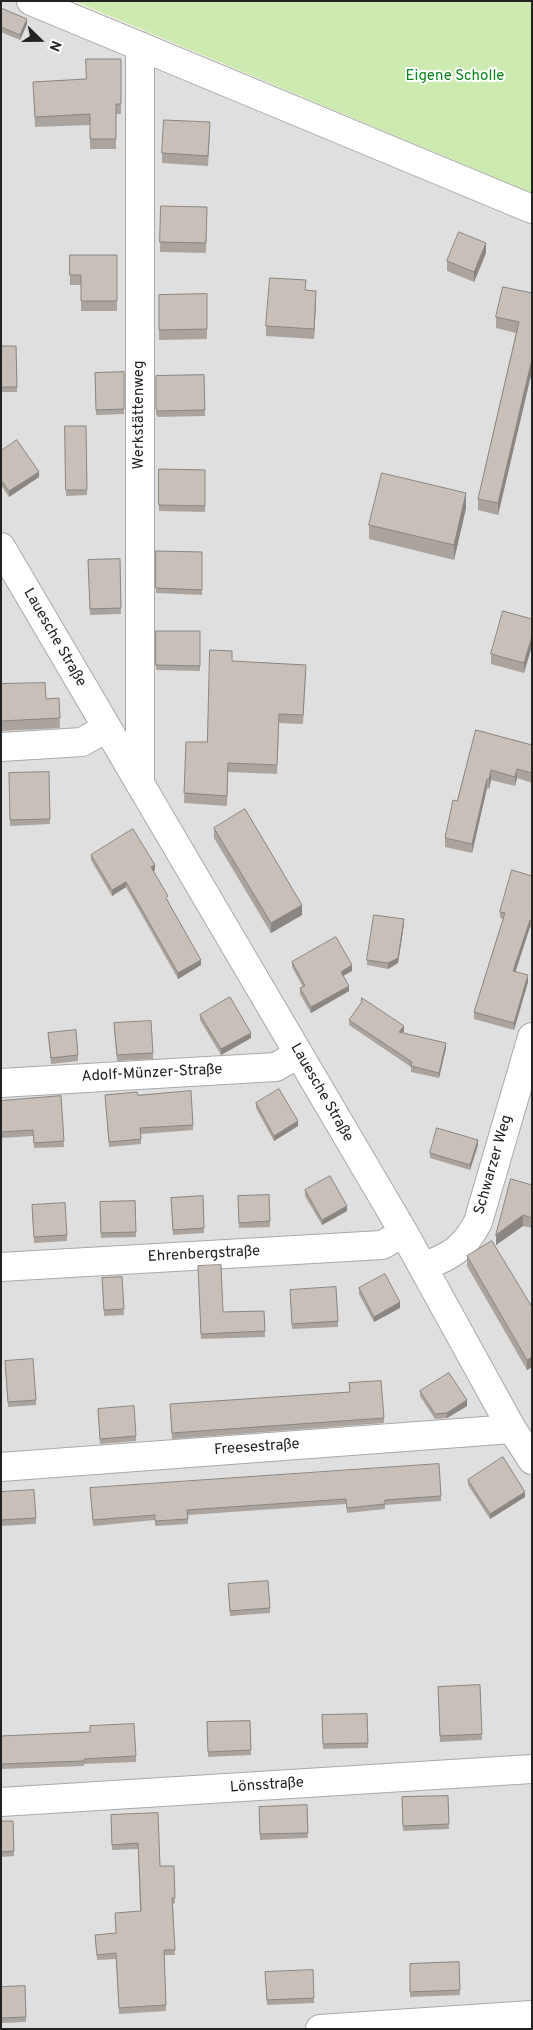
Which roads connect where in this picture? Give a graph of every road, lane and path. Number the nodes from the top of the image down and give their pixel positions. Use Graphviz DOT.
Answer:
graph roads {
  1 [pos="31,1"];
  2 [pos="140,46"];
  3 [pos="532,209"];
  4 [pos="1,548"];
  5 [pos="107,728"];
  6 [pos="1,747"];
  7 [pos="140,784"];
  8 [pos="532,1036"];
  9 [pos="298,1054"];
  10 [pos="1,1083"];
  11 [pos="404,1233"];
  12 [pos="1,1267"];
  13 [pos="423,1267"];
  14 [pos="512,1429"];
  15 [pos="532,1460"];
  16 [pos="1,1467"];
  17 [pos="532,1769"];
  18 [pos="1,1802"];
  19 [pos="532,2014"];
  20 [pos="320,2029"];
  1 -- 2 [label="street"];
  2 -- 3 [label="street"];
  2 -- 7 [label="street, Werkstättenweg"];
  4 -- 5 [label="street, Lauesche Straße"];
  5 -- 6 [label="street"];
  5 -- 7 [label="street, Lauesche Straße"];
  7 -- 9 [label="street, Lauesche Straße"];
  8 -- 13 [label="street, Schwarzer Weg"];
  9 -- 10 [label="street, Adolf-Münzer-Straße"];
  9 -- 11 [label="street, Lauesche Straße"];
  11 -- 12 [label="street, Ehrenbergstraße"];
  11 -- 13 [label="street, Lauesche Straße"];
  13 -- 14 [label="street, Lauesche Straße"];
  14 -- 15 [label="street, Lauesche Straße"];
  14 -- 16 [label="street, Freesestraße"];
  17 -- 18 [label="street, Lönsstraße"];
  19 -- 20 [label="street"];
}
